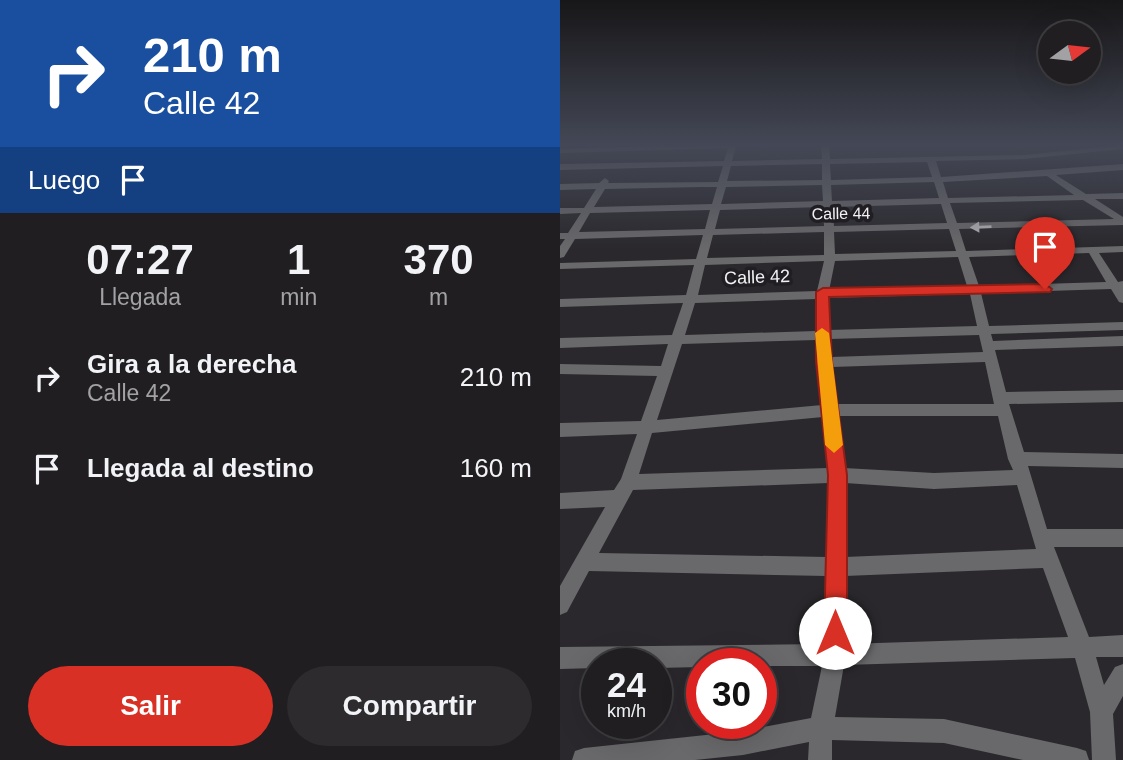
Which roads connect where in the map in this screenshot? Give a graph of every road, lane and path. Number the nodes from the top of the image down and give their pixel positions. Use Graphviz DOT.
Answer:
graph roads {
  1 [pos="605,179"];
  2 [pos="723,179"];
  3 [pos="953,179"];
  4 [pos="1057,179"];
  5 [pos="938,180"];
  6 [pos="826,182"];
  7 [pos="722,184"];
  8 [pos="601,186"];
  9 [pos="560,187"];
  10 [pos="1123,196"];
  11 [pos="1085,197"];
  12 [pos="946,203"];
  13 [pos="827,204"];
  14 [pos="716,207"];
  15 [pos="588,210"];
  16 [pos="560,211"];
  17 [pos="1123,221"];
  18 [pos="829,228"];
  19 [pos="955,228"];
  20 [pos="709,232"];
  21 [pos="560,236"];
  22 [pos="573,236"];
  23 [pos="1093,250"];
  24 [pos="1123,250"];
  25 [pos="560,255"];
  26 [pos="964,256"];
  27 [pos="830,258"];
  28 [pos="701,261"];
  29 [pos="560,266"];
  30 [pos="1119,285"];
  31 [pos="823,292"];
  32 [pos="975,292"];
  33 [pos="691,296"];
  34 [pos="1123,299"];
  35 [pos="560,303"];
  36 [pos="1123,326"];
  37 [pos="983,330"];
  38 [pos="822,334"];
  39 [pos="677,338"];
  40 [pos="1123,341"];
  41 [pos="560,343"];
  42 [pos="989,352"];
  43 [pos="824,362"];
  44 [pos="560,369"];
  45 [pos="666,371"];
  46 [pos="1123,396"];
  47 [pos="1002,404"];
  48 [pos="831,410"];
  49 [pos="648,427"];
  50 [pos="560,430"];
  51 [pos="1016,459"];
  52 [pos="1123,461"];
  53 [pos="837,475"];
  54 [pos="1022,477"];
  55 [pos="624,490"];
  56 [pos="560,501"];
  57 [pos="1041,538"];
  58 [pos="1123,538"];
  59 [pos="1047,558"];
  60 [pos="586,562"];
  61 [pos="836,567"];
  62 [pos="563,594"];
  63 [pos="1123,646"];
  64 [pos="1083,649"];
  65 [pos="835,655"];
  66 [pos="560,658"];
  67 [pos="1123,675"];
  68 [pos="1101,712"];
  69 [pos="821,728"];
  70 [pos="1039,755"];
  71 [pos="584,760"];
  72 [pos="820,760"];
  73 [pos="1077,760"];
  74 [pos="1104,760"];
  1 -- 8 [label="street"];
  2 -- 7 [label="street"];
  3 -- 5 [label="street"];
  4 -- 11 [label="street"];
  5 -- 6 [label="street"];
  5 -- 12 [label="street"];
  6 -- 7 [label="street"];
  6 -- 13 [label="street"];
  7 -- 8 [label="street"];
  7 -- 14 [label="street"];
  8 -- 9 [label="street"];
  8 -- 15 [label="street"];
  10 -- 11 [label="street"];
  11 -- 12 [label="street"];
  11 -- 17 [label="street"];
  12 -- 13 [label="street"];
  12 -- 19 [label="street"];
  13 -- 14 [label="street"];
  13 -- 18 [label="street"];
  14 -- 15 [label="street"];
  14 -- 20 [label="street"];
  15 -- 16 [label="street"];
  15 -- 22 [label="street"];
  17 -- 19 [label="street, Calle 44, one-way"];
  18 -- 19 [label="street, Calle 44"];
  18 -- 20 [label="street, Calle 44"];
  18 -- 27 [label="street"];
  19 -- 26 [label="street"];
  20 -- 22 [label="street, Calle 44"];
  20 -- 28 [label="street"];
  21 -- 22 [label="street, Calle 44"];
  22 -- 25 [label="street"];
  23 -- 24 [label="street"];
  23 -- 26 [label="street"];
  23 -- 30 [label="street"];
  26 -- 27 [label="street"];
  26 -- 32 [label="street"];
  27 -- 28 [label="street"];
  27 -- 31 [label="street"];
  28 -- 29 [label="street"];
  28 -- 33 [label="street"];
  30 -- 32 [label="street, Calle 42"];
  30 -- 34 [label="street"];
  31 -- 32 [label="street, Calle 42"];
  31 -- 33 [label="street, Calle 42"];
  31 -- 38 [label="street"];
  32 -- 37 [label="street"];
  33 -- 35 [label="street, Calle 42"];
  33 -- 39 [label="street"];
  36 -- 37 [label="street"];
  37 -- 38 [label="street"];
  37 -- 42 [label="street"];
  38 -- 39 [label="street"];
  38 -- 43 [label="street"];
  39 -- 41 [label="street"];
  39 -- 45 [label="street"];
  40 -- 42 [label="street"];
  42 -- 43 [label="street"];
  42 -- 47 [label="street"];
  43 -- 48 [label="street"];
  44 -- 45 [label="street"];
  45 -- 49 [label="street"];
  46 -- 47 [label="street"];
  47 -- 48 [label="street"];
  47 -- 51 [label="street"];
  48 -- 49 [label="street"];
  48 -- 53 [label="street"];
  49 -- 50 [label="street"];
  49 -- 55 [label="street"];
  51 -- 52 [label="street"];
  51 -- 54 [label="street"];
  53 -- 54 [label="street"];
  53 -- 55 [label="street"];
  53 -- 61 [label="street"];
  54 -- 57 [label="street"];
  55 -- 56 [label="street"];
  55 -- 60 [label="street"];
  57 -- 58 [label="street"];
  57 -- 59 [label="street"];
  59 -- 61 [label="street"];
  59 -- 64 [label="street"];
  60 -- 61 [label="street"];
  60 -- 62 [label="street"];
  61 -- 65 [label="street"];
  63 -- 64 [label="street"];
  64 -- 65 [label="street"];
  64 -- 68 [label="street"];
  65 -- 66 [label="street"];
  65 -- 69 [label="street"];
  67 -- 68 [label="street"];
  68 -- 74 [label="street"];
  69 -- 70 [label="street"];
  69 -- 71 [label="street"];
  69 -- 72 [label="street"];
  70 -- 73 [label="street"];
}
